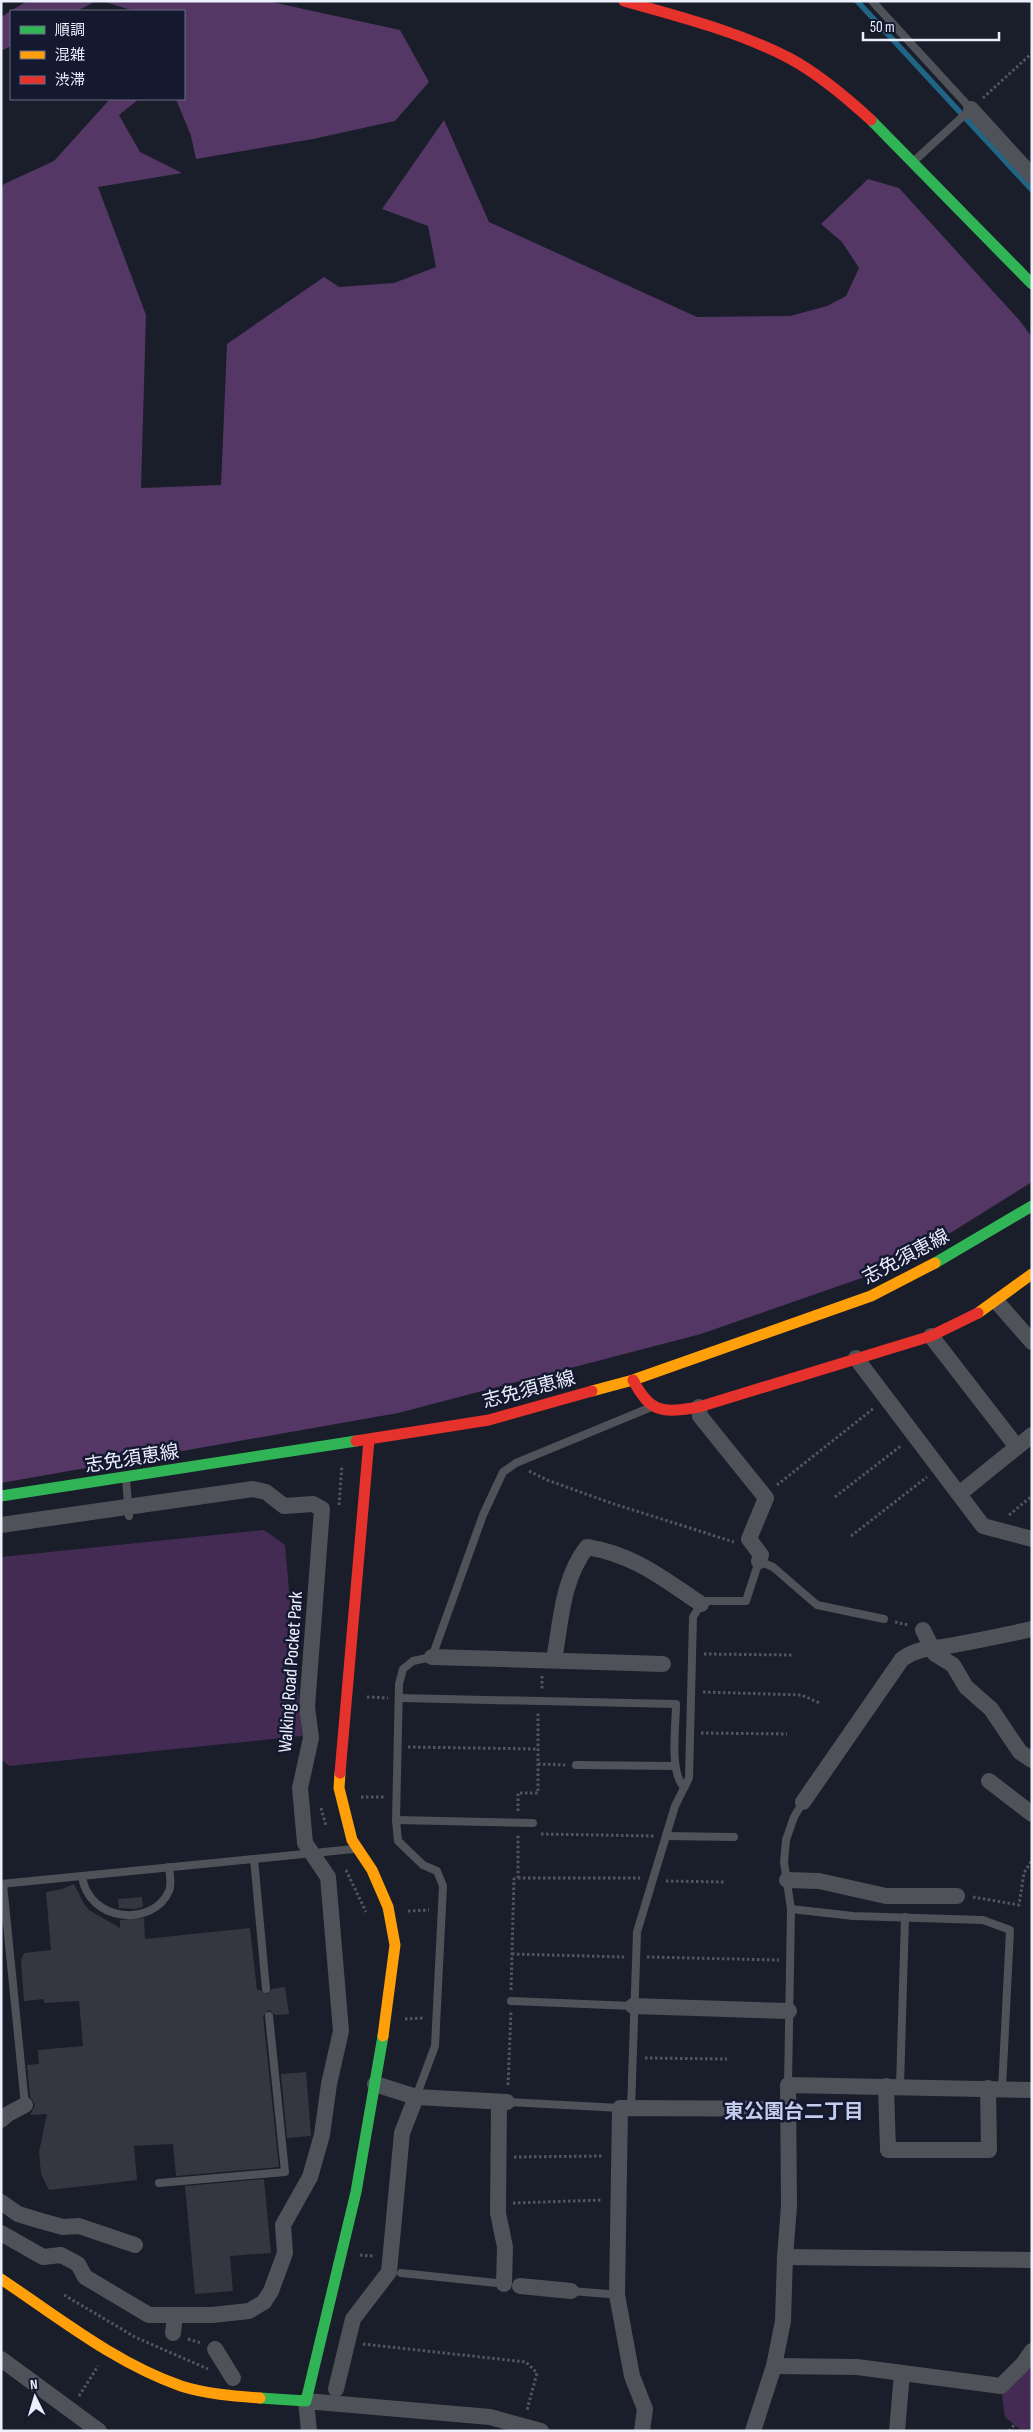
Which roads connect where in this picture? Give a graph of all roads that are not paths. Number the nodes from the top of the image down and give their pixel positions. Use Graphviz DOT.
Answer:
graph roads {
  1 [pos="624,1"];
  2 [pos="872,1"];
  3 [pos="971,109"];
  4 [pos="912,163"];
  5 [pos="1032,176"];
  6 [pos="1032,284"];
  7 [pos="1032,1206"];
  8 [pos="1032,1274"];
  9 [pos="997,1302"];
  10 [pos="931,1336"];
  11 [pos="1032,1342"];
  12 [pos="856,1358"];
  13 [pos="633,1380"];
  14 [pos="699,1407"];
  15 [pos="651,1408"];
  16 [pos="1032,1435"];
  17 [pos="369,1440"];
  18 [pos="1017,1447"];
  19 [pos="126,1478"];
  20 [pos="959,1494"];
  21 [pos="1,1496"];
  22 [pos="129,1516"];
  23 [pos="1,1525"];
  24 [pos="1032,1539"];
  25 [pos="757,1554"];
  26 [pos="701,1604"];
  27 [pos="884,1619"];
  28 [pos="1032,1629"];
  29 [pos="923,1630"];
  30 [pos="931,1648"];
  31 [pos="432,1657"];
  32 [pos="548,1660"];
  33 [pos="663,1664"];
  34 [pos="399,1698"];
  35 [pos="1032,1760"];
  36 [pos="576,1765"];
  37 [pos="675,1766"];
  38 [pos="989,1781"];
  39 [pos="684,1787"];
  40 [pos="803,1802"];
  41 [pos="1032,1814"];
  42 [pos="396,1820"];
  43 [pos="533,1823"];
  44 [pos="666,1836"];
  45 [pos="734,1837"];
  46 [pos="358,1849"];
  47 [pos="312,1854"];
  48 [pos="254,1860"];
  49 [pos="169,1868"];
  50 [pos="82,1876"];
  51 [pos="787,1880"];
  52 [pos="2,1884"];
  53 [pos="957,1896"];
  54 [pos="791,1909"];
  55 [pos="905,1917"];
  56 [pos="266,1989"];
  57 [pos="511,2001"];
  58 [pos="633,2006"];
  59 [pos="789,2010"];
  60 [pos="269,2016"];
  61 [pos="375,2084"];
  62 [pos="788,2084"];
  63 [pos="893,2086"];
  64 [pos="995,2089"];
  65 [pos="1032,2090"];
  66 [pos="416,2097"];
  67 [pos="503,2102"];
  68 [pos="25,2105"];
  69 [pos="625,2109"];
  70 [pos="789,2109"];
  71 [pos="1,2120"];
  72 [pos="159,2183"];
  73 [pos="1,2202"];
  74 [pos="1,2232"];
  75 [pos="135,2245"];
  76 [pos="785,2257"];
  77 [pos="1032,2260"];
  78 [pos="395,2273"];
  79 [pos="1,2279"];
  80 [pos="512,2285"];
  81 [pos="571,2291"];
  82 [pos="612,2295"];
  83 [pos="175,2315"];
  84 [pos="173,2333"];
  85 [pos="215,2349"];
  86 [pos="1032,2351"];
  87 [pos="1,2359"];
  88 [pos="774,2366"];
  89 [pos="902,2373"];
  90 [pos="233,2378"];
  91 [pos="336,2389"];
  92 [pos="306,2401"];
  93 [pos="99,2431"];
  94 [pos="309,2431"];
  95 [pos="541,2431"];
  96 [pos="642,2431"];
  97 [pos="753,2431"];
  98 [pos="898,2431"];
  1 -- 4 [label="street"];
  2 -- 3 [label="lane"];
  3 -- 4 [label="lane"];
  3 -- 5 [label="street"];
  4 -- 6 [label="street"];
  7 -- 13 [label="street, 志免須恵線"];
  8 -- 9 [label="street"];
  9 -- 10 [label="street"];
  9 -- 11 [label="street"];
  10 -- 12 [label="street"];
  10 -- 18 [label="street"];
  12 -- 14 [label="street"];
  12 -- 20 [label="street"];
  13 -- 15 [label="street"];
  13 -- 17 [label="street, 志免須恵線"];
  14 -- 15 [label="street"];
  14 -- 25 [label="street"];
  15 -- 31 [label="lane"];
  16 -- 18 [label="street"];
  17 -- 19 [label="street, 志免須恵線"];
  17 -- 46 [label="street"];
  18 -- 20 [label="street"];
  19 -- 21 [label="street, 志免須恵線"];
  19 -- 22 [label="lane"];
  20 -- 24 [label="street"];
  23 -- 47 [label="street, Walking Road Pocket Park"];
  25 -- 26 [label="lane"];
  25 -- 27 [label="lane"];
  26 -- 32 [label="street"];
  26 -- 39 [label="lane"];
  28 -- 30 [label="street"];
  29 -- 30 [label="street"];
  30 -- 35 [label="street"];
  30 -- 40 [label="street"];
  31 -- 32 [label="street"];
  31 -- 34 [label="lane"];
  32 -- 33 [label="street"];
  34 -- 37 [label="lane"];
  34 -- 42 [label="lane"];
  36 -- 37 [label="lane"];
  37 -- 39 [label="lane"];
  38 -- 41 [label="street"];
  39 -- 44 [label="lane"];
  40 -- 51 [label="lane"];
  42 -- 43 [label="lane"];
  42 -- 66 [label="lane"];
  44 -- 45 [label="lane"];
  44 -- 58 [label="lane"];
  46 -- 47 [label="lane"];
  46 -- 61 [label="street"];
  47 -- 48 [label="lane"];
  47 -- 83 [label="street, Walking Road Pocket Park"];
  48 -- 49 [label="lane"];
  48 -- 56 [label="lane"];
  49 -- 50 [label="lane"];
  49 -- 50 [label="lane"];
  50 -- 52 [label="lane"];
  51 -- 53 [label="street"];
  51 -- 54 [label="lane"];
  52 -- 68 [label="lane"];
  54 -- 55 [label="lane"];
  54 -- 59 [label="lane"];
  55 -- 63 [label="lane"];
  55 -- 64 [label="lane"];
  57 -- 58 [label="lane"];
  58 -- 59 [label="street"];
  58 -- 69 [label="lane"];
  59 -- 62 [label="lane"];
  60 -- 72 [label="lane"];
  61 -- 66 [label="street"];
  61 -- 92 [label="street"];
  62 -- 63 [label="street"];
  62 -- 70 [label="street"];
  63 -- 64 [label="street"];
  63 -- 64 [label="street"];
  64 -- 65 [label="street"];
  66 -- 67 [label="street"];
  66 -- 78 [label="street"];
  67 -- 69 [label="lane"];
  67 -- 80 [label="street"];
  68 -- 71 [label="street"];
  69 -- 70 [label="street"];
  69 -- 82 [label="street"];
  70 -- 76 [label="street"];
  73 -- 75 [label="street"];
  74 -- 83 [label="street, Walking Road Pocket Park"];
  76 -- 77 [label="street"];
  76 -- 88 [label="street"];
  78 -- 80 [label="lane"];
  78 -- 91 [label="street"];
  79 -- 92 [label="street"];
  80 -- 81 [label="street"];
  81 -- 82 [label="lane"];
  82 -- 96 [label="street"];
  83 -- 84 [label="street"];
  85 -- 90 [label="street"];
  86 -- 89 [label="street"];
  87 -- 93 [label="street"];
  88 -- 89 [label="street"];
  88 -- 97 [label="street"];
  89 -- 98 [label="street"];
  92 -- 94 [label="street"];
  92 -- 95 [label="street"];
}
